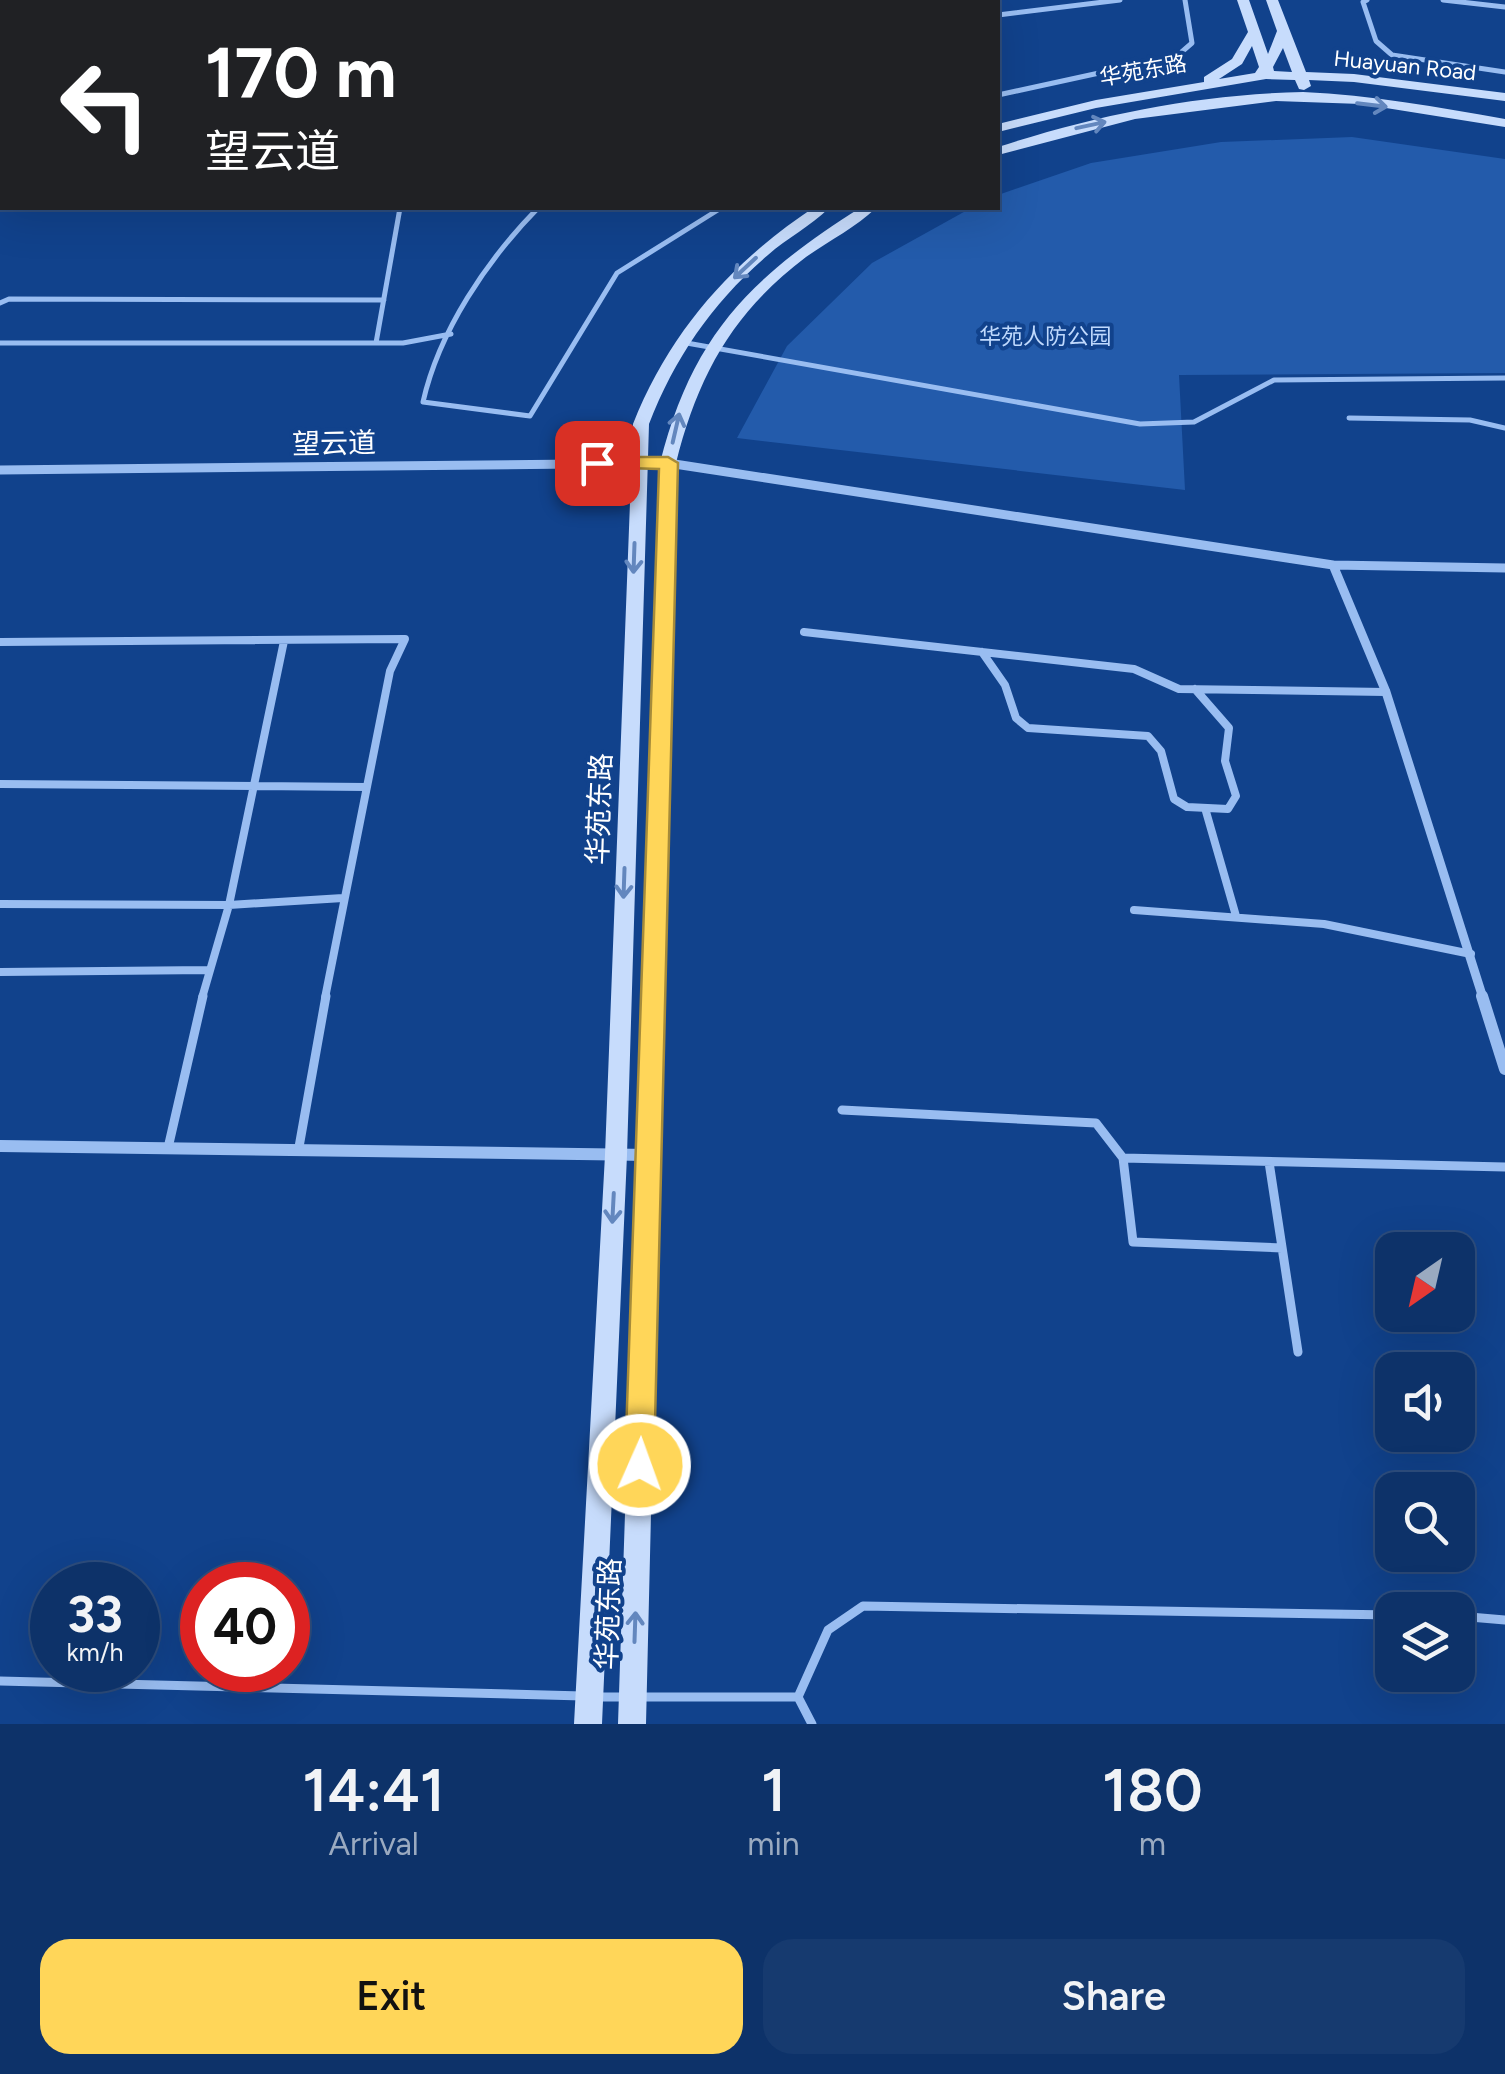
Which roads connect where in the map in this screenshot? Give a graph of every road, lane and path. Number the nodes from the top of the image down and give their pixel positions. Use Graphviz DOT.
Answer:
graph roads {
  1 [pos="1120,0"];
  2 [pos="1185,0"];
  3 [pos="1243,0"];
  4 [pos="1272,0"];
  5 [pos="1367,0"];
  6 [pos="1443,0"];
  7 [pos="1505,7"];
  8 [pos="1000,15"];
  9 [pos="1254,32"];
  10 [pos="1283,32"];
  11 [pos="1505,72"];
  12 [pos="1265,73"];
  13 [pos="1300,74"];
  14 [pos="1197,86"];
  15 [pos="1000,95"];
  16 [pos="1275,97"];
  17 [pos="1505,97"];
  18 [pos="1307,98"];
  19 [pos="1207,106"];
  20 [pos="1505,123"];
  21 [pos="1000,128"];
  22 [pos="1000,150"];
  23 [pos="400,210"];
  24 [pos="536,210"];
  25 [pos="718,210"];
  26 [pos="819,210"];
  27 [pos="866,210"];
  28 [pos="384,300"];
  29 [pos="0,303"];
  30 [pos="450,334"];
  31 [pos="681,342"];
  32 [pos="0,343"];
  33 [pos="376,343"];
  34 [pos="710,348"];
  35 [pos="1505,378"];
  36 [pos="1348,418"];
  37 [pos="1505,428"];
  38 [pos="637,462"];
  39 [pos="668,463"];
  40 [pos="0,470"];
  41 [pos="1332,564"];
  42 [pos="1505,568"];
  43 [pos="804,632"];
  44 [pos="284,641"];
  45 [pos="0,642"];
  46 [pos="982,652"];
  47 [pos="1195,689"];
  48 [pos="1386,692"];
  49 [pos="0,784"];
  50 [pos="255,786"];
  51 [pos="366,787"];
  52 [pos="1205,808"];
  53 [pos="343,898"];
  54 [pos="0,904"];
  55 [pos="229,905"];
  56 [pos="1134,910"];
  57 [pos="1236,916"];
  58 [pos="1471,954"];
  59 [pos="209,970"];
  60 [pos="0,972"];
  61 [pos="1505,1069"];
  62 [pos="842,1110"];
  63 [pos="0,1146"];
  64 [pos="299,1147"];
  65 [pos="168,1148"];
  66 [pos="616,1155"];
  67 [pos="650,1156"];
  68 [pos="1123,1158"];
  69 [pos="1269,1162"];
  70 [pos="1505,1167"];
  71 [pos="1282,1248"];
  72 [pos="1298,1352"];
  73 [pos="1375,1615"];
  74 [pos="1475,1617"];
  75 [pos="1505,1620"];
  76 [pos="0,1681"];
  77 [pos="589,1696"];
  78 [pos="798,1696"];
  79 [pos="632,1698"];
  80 [pos="588,1724"];
  81 [pos="632,1724"];
  82 [pos="812,1724"];
  1 -- 8 [label="lane"];
  2 -- 15 [label="lane"];
  3 -- 9 [label="street"];
  4 -- 10 [label="street, Huayuan Road"];
  5 -- 11 [label="lane"];
  6 -- 7 [label="lane"];
  9 -- 12 [label="street"];
  9 -- 14 [label="street"];
  10 -- 12 [label="street"];
  10 -- 13 [label="street, Huayuan Road"];
  12 -- 13 [label="street, 华苑东路"];
  12 -- 14 [label="street, 华苑东路"];
  12 -- 16 [label="street"];
  12 -- 19 [label="street"];
  13 -- 17 [label="street, Huayuan Road"];
  13 -- 18 [label="street, Huayuan Road"];
  14 -- 21 [label="street, 华苑东路"];
  16 -- 18 [label="street, Huayuan Road"];
  16 -- 19 [label="street, 华苑东路"];
  18 -- 20 [label="street, Huayuan Road, one-way"];
  22 -- 19 [label="street, 华苑东路, one-way"];
  23 -- 28 [label="lane"];
  24 -- 30 [label="lane"];
  25 -- 30 [label="lane"];
  26 -- 31 [label="street, 华苑东路, one-way"];
  27 -- 34 [label="street, 华苑东路"];
  28 -- 29 [label="lane"];
  28 -- 33 [label="lane"];
  30 -- 33 [label="lane"];
  31 -- 34 [label="lane"];
  31 -- 38 [label="street, 华苑东路"];
  32 -- 33 [label="lane"];
  34 -- 35 [label="lane"];
  39 -- 34 [label="street, 华苑东路, one-way"];
  36 -- 37 [label="lane"];
  38 -- 39 [label="street, 望云道"];
  38 -- 40 [label="street, 望云道"];
  38 -- 66 [label="street, 华苑东路, one-way"];
  39 -- 41 [label="street, 望云道"];
  39 -- 67 [label="street, 华苑东路"];
  41 -- 42 [label="street, 望云道"];
  41 -- 48 [label="street"];
  43 -- 46 [label="lane"];
  44 -- 45 [label="lane"];
  44 -- 50 [label="lane"];
  44 -- 51 [label="lane"];
  46 -- 47 [label="lane"];
  46 -- 52 [label="lane"];
  47 -- 48 [label="lane"];
  47 -- 52 [label="lane"];
  48 -- 58 [label="street"];
  49 -- 50 [label="lane"];
  50 -- 51 [label="lane"];
  50 -- 55 [label="lane"];
  51 -- 53 [label="lane"];
  52 -- 57 [label="lane"];
  53 -- 55 [label="lane"];
  53 -- 64 [label="lane"];
  54 -- 55 [label="lane"];
  55 -- 59 [label="lane"];
  56 -- 57 [label="lane"];
  57 -- 58 [label="lane"];
  58 -- 61 [label="street"];
  59 -- 60 [label="lane"];
  59 -- 65 [label="lane"];
  62 -- 68 [label="lane"];
  63 -- 65 [label="street"];
  64 -- 65 [label="street"];
  64 -- 66 [label="street"];
  66 -- 67 [label="street"];
  66 -- 77 [label="street, 华苑东路, one-way"];
  79 -- 67 [label="street, 华苑东路, one-way"];
  68 -- 69 [label="lane"];
  68 -- 71 [label="lane"];
  69 -- 70 [label="lane"];
  69 -- 71 [label="lane"];
  71 -- 72 [label="lane"];
  73 -- 78 [label="lane"];
  74 -- 75 [label="lane"];
  76 -- 77 [label="lane"];
  77 -- 79 [label="lane"];
  77 -- 80 [label="street, 华苑东路"];
  78 -- 79 [label="lane"];
  78 -- 82 [label="lane"];
  79 -- 81 [label="street, 华苑东路"];
}
